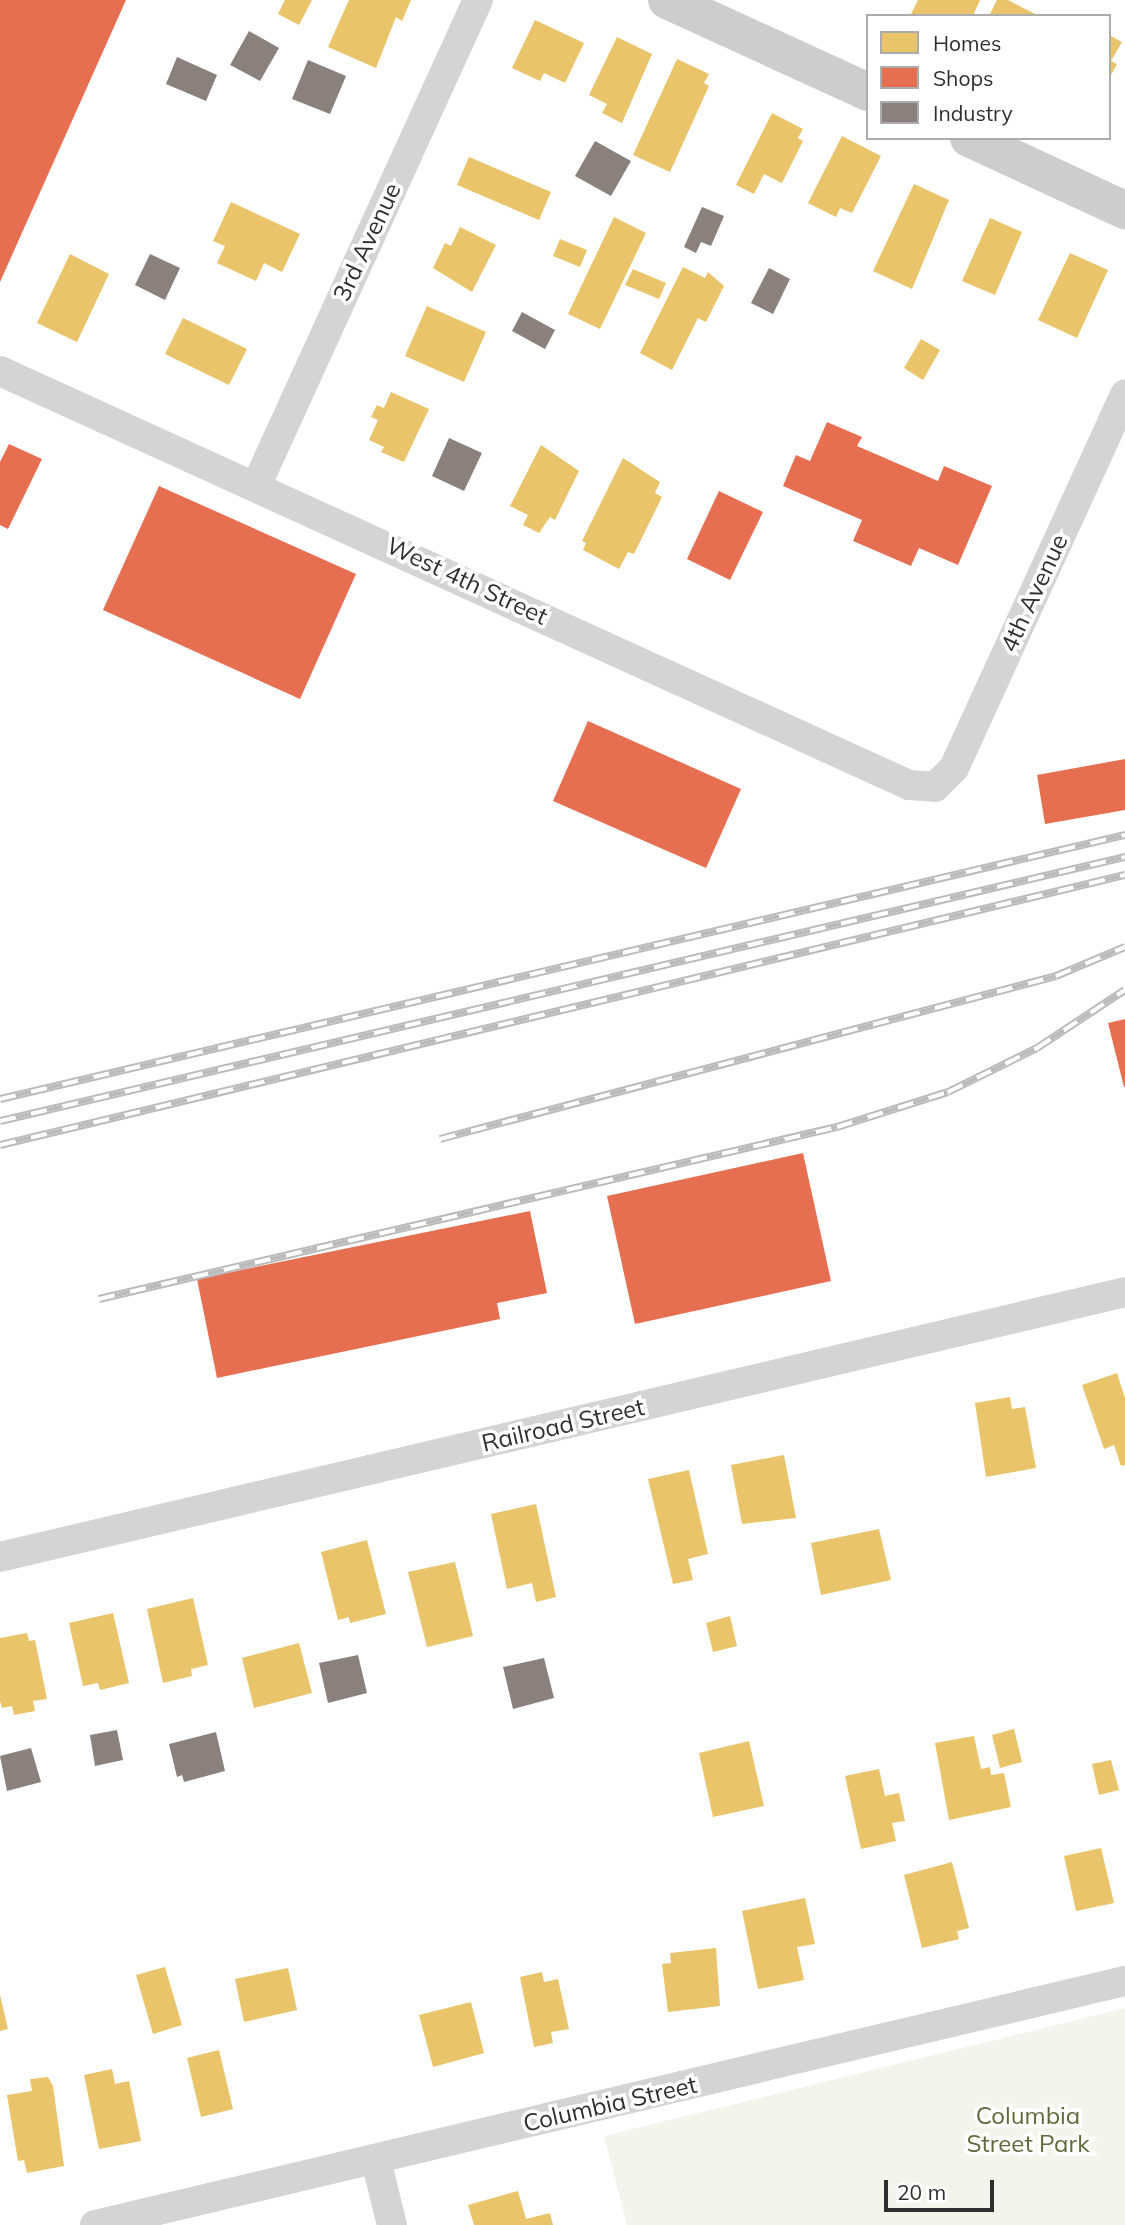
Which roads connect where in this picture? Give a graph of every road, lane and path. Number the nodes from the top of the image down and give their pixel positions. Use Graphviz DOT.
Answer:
graph roads {
  1 [pos="478,0"];
  2 [pos="667,0"];
  3 [pos="866,91"];
  4 [pos="973,140"];
  5 [pos="1125,210"];
  6 [pos="0,371"];
  7 [pos="1125,394"];
  8 [pos="257,484"];
  9 [pos="935,787"];
  10 [pos="1125,1292"];
  11 [pos="0,1558"];
  12 [pos="1125,1981"];
  13 [pos="376,2160"];
  14 [pos="95,2225"];
  15 [pos="392,2225"];
  1 -- 8 [label="street, 3rd Avenue"];
  2 -- 3 [label="main road"];
  4 -- 5 [label="main road"];
  6 -- 8 [label="street, West 4th Street"];
  7 -- 9 [label="street, 4th Avenue"];
  8 -- 9 [label="street, West 4th Street"];
  10 -- 11 [label="street, Railroad Street"];
  12 -- 13 [label="street, Columbia Street"];
  13 -- 14 [label="street, Columbia Street"];
  13 -- 15 [label="street"];
}
